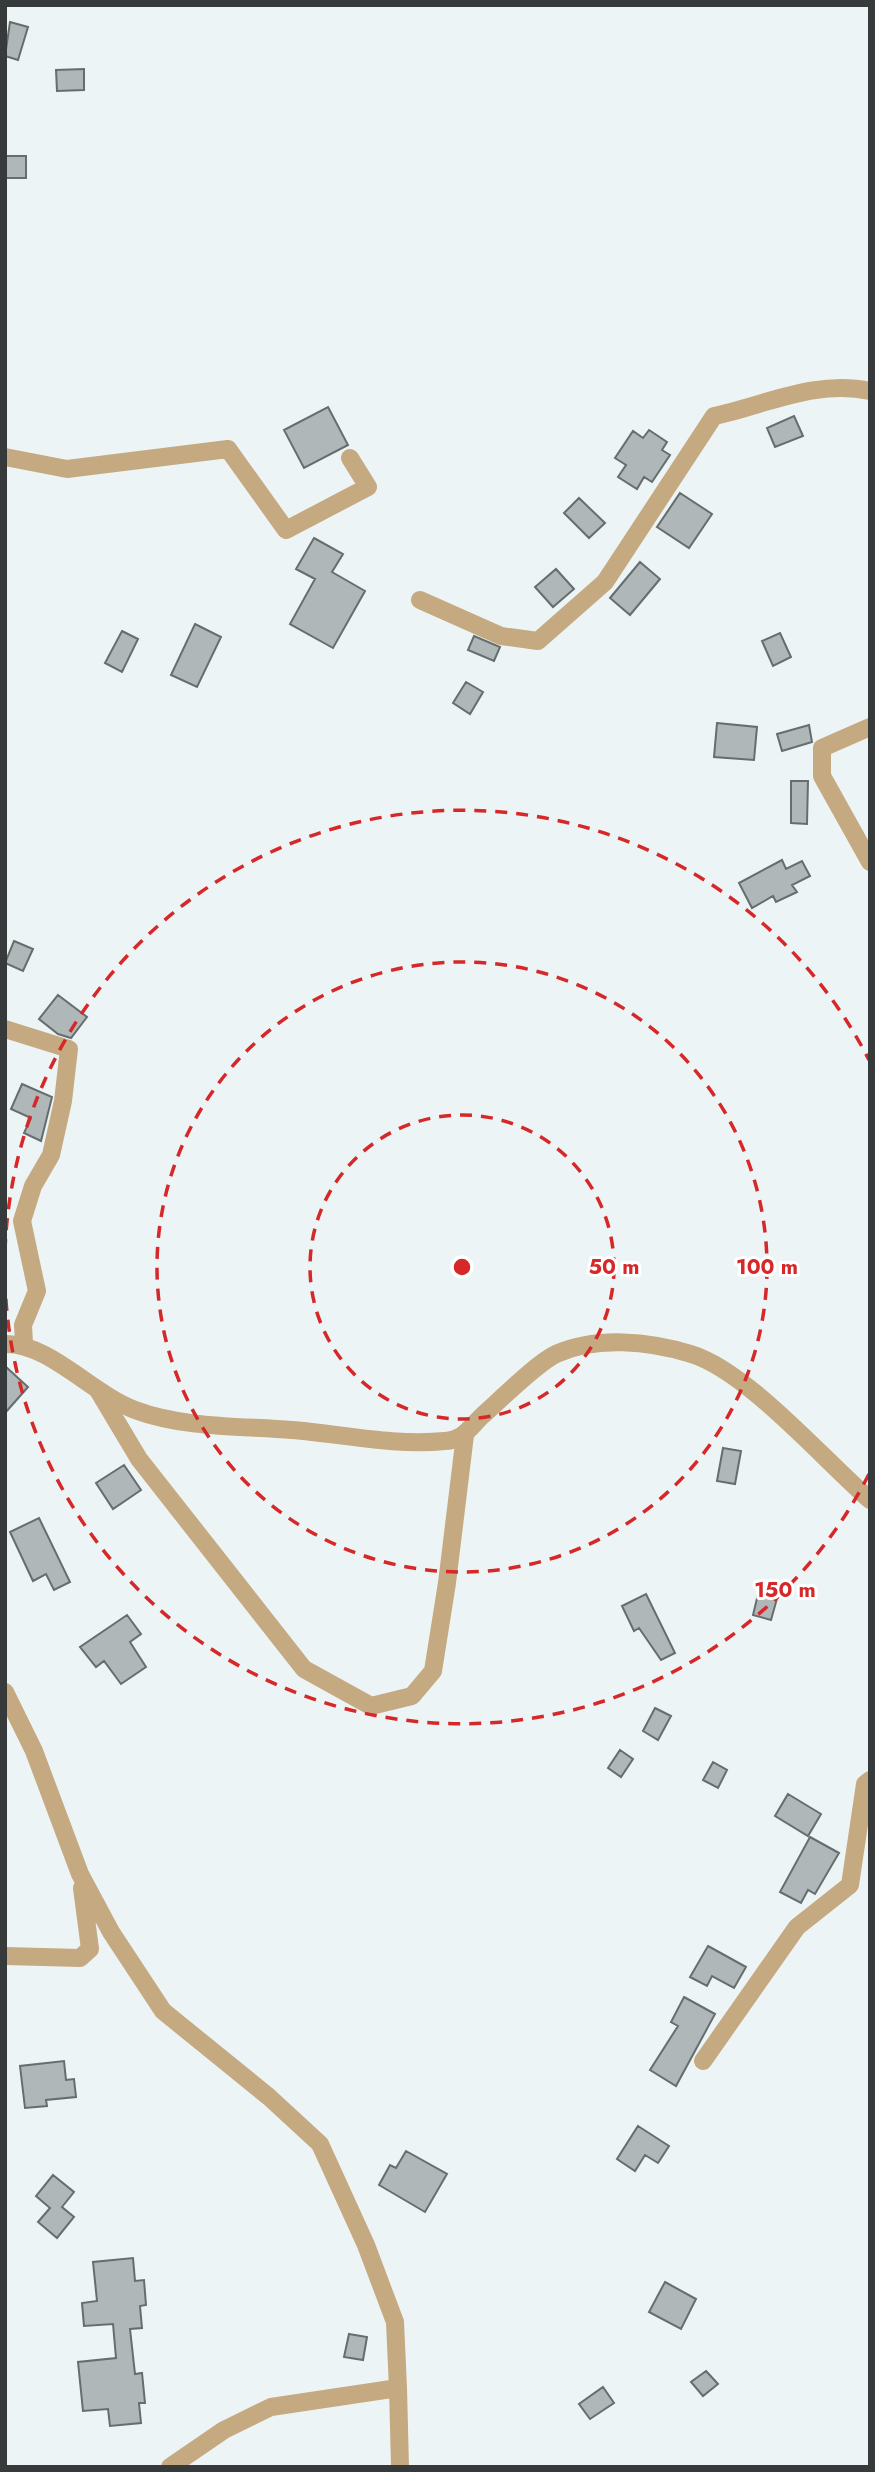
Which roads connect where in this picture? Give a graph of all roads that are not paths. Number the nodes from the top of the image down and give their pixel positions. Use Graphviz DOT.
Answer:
graph roads {
  1 [pos="870,391"];
  2 [pos="5,457"];
  3 [pos="350,458"];
  4 [pos="420,600"];
  5 [pos="870,727"];
  6 [pos="870,862"];
  7 [pos="5,1029"];
  8 [pos="24,1343"];
  9 [pos="5,1344"];
  10 [pos="99,1392"];
  11 [pos="465,1435"];
  12 [pos="870,1500"];
  13 [pos="5,1692"];
  14 [pos="870,1780"];
  15 [pos="80,1874"];
  16 [pos="5,1956"];
  17 [pos="703,2061"];
  18 [pos="398,2388"];
  19 [pos="170,2467"];
  20 [pos="400,2467"];
  1 -- 4 [label="street"];
  2 -- 3 [label="street"];
  5 -- 6 [label="street"];
  7 -- 8 [label="street"];
  8 -- 9 [label="street"];
  8 -- 10 [label="street"];
  10 -- 11 [label="street"];
  10 -- 11 [label="street"];
  11 -- 12 [label="street"];
  13 -- 15 [label="street"];
  14 -- 17 [label="street"];
  15 -- 16 [label="street"];
  15 -- 18 [label="street"];
  18 -- 19 [label="street"];
  18 -- 20 [label="street"];
}
